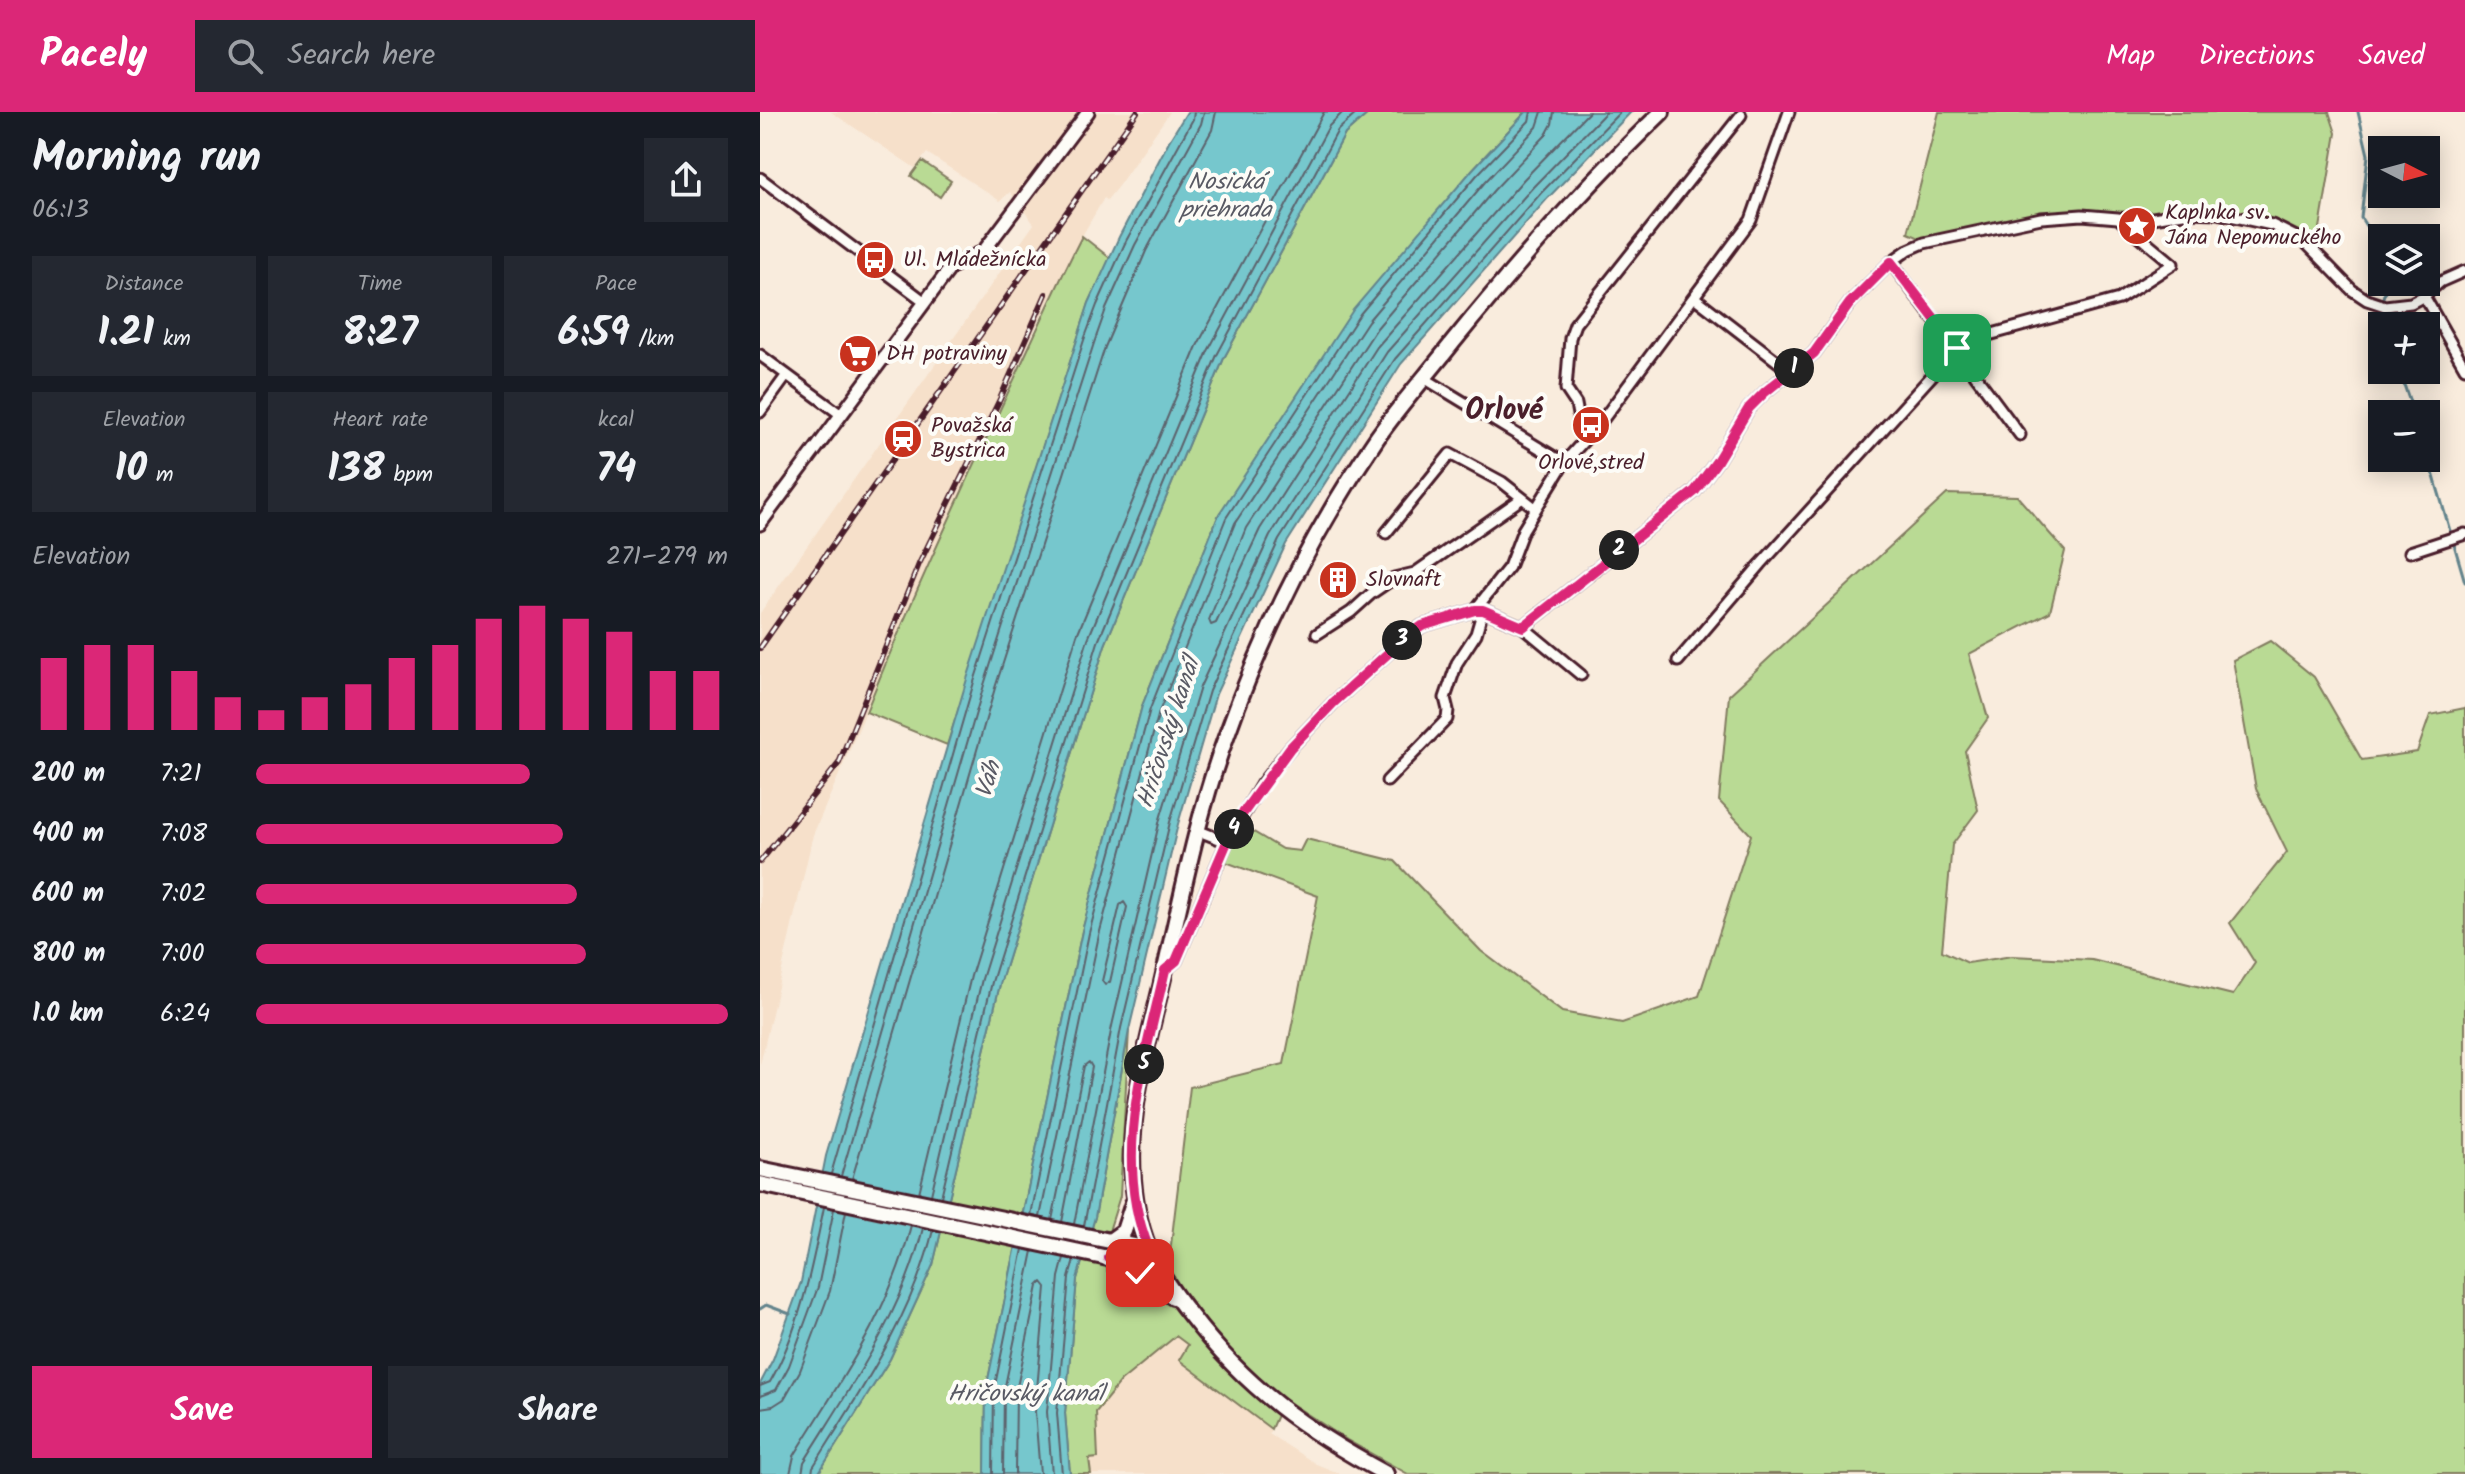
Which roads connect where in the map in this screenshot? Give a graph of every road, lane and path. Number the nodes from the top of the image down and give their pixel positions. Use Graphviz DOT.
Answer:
graph roads {
  1 [pos="1088,112"];
  2 [pos="1662,112"];
  3 [pos="1789,112"];
  4 [pos="1741,115"];
  5 [pos="760,178"];
  6 [pos="2118,218"];
  7 [pos="1891,262"];
  8 [pos="2465,271"];
  9 [pos="2440,282"];
  10 [pos="2424,296"];
  11 [pos="1694,297"];
  12 [pos="924,301"];
  13 [pos="1957,348"];
  14 [pos="760,355"];
  15 [pos="2465,368"];
  16 [pos="1790,371"];
  17 [pos="787,375"];
  18 [pos="1424,378"];
  19 [pos="760,412"];
  20 [pos="840,414"];
  21 [pos="2020,435"];
  22 [pos="1583,442"];
  23 [pos="1564,463"];
  24 [pos="1521,499"];
  25 [pos="1535,508"];
  26 [pos="760,524"];
  27 [pos="1386,533"];
  28 [pos="2458,536"];
  29 [pos="2410,552"];
  30 [pos="1479,610"];
  31 [pos="1523,627"];
  32 [pos="1317,634"];
  33 [pos="1678,661"];
  34 [pos="1581,675"];
  35 [pos="1387,781"];
  36 [pos="1199,831"];
  37 [pos="1227,842"];
  38 [pos="1165,970"];
  39 [pos="760,1169"];
  40 [pos="760,1184"];
  41 [pos="1136,1195"];
  42 [pos="1105,1240"];
  43 [pos="1149,1249"];
  44 [pos="1102,1256"];
  45 [pos="1180,1302"];
  46 [pos="1386,1474"];
  1 -- 12 [label="street"];
  2 -- 18 [label="main road"];
  3 -- 11 [label="street"];
  4 -- 22 [label="street"];
  5 -- 12 [label="street"];
  6 -- 7 [label="street"];
  6 -- 10 [label="street"];
  6 -- 13 [label="street"];
  7 -- 13 [label="street"];
  7 -- 16 [label="street"];
  8 -- 9 [label="street"];
  10 -- 15 [label="street"];
  11 -- 16 [label="street"];
  11 -- 22 [label="street"];
  12 -- 20 [label="street"];
  13 -- 21 [label="street"];
  13 -- 33 [label="street"];
  14 -- 17 [label="street"];
  16 -- 31 [label="street"];
  17 -- 19 [label="street"];
  17 -- 20 [label="street"];
  18 -- 23 [label="street"];
  18 -- 36 [label="main road"];
  20 -- 26 [label="street"];
  22 -- 23 [label="street"];
  23 -- 25 [label="street"];
  24 -- 25 [label="street"];
  24 -- 27 [label="street"];
  24 -- 32 [label="street"];
  25 -- 30 [label="street"];
  28 -- 29 [label="street"];
  30 -- 31 [label="street"];
  30 -- 35 [label="street"];
  30 -- 37 [label="street"];
  31 -- 34 [label="street"];
  36 -- 37 [label="street"];
  36 -- 38 [label="main road"];
  37 -- 38 [label="street"];
  38 -- 41 [label="main road"];
  39 -- 42 [label="main road"];
  40 -- 44 [label="main road"];
  41 -- 42 [label="main road"];
  41 -- 43 [label="main road"];
  42 -- 43 [label="main road"];
  43 -- 44 [label="main road"];
  43 -- 45 [label="main road"];
  44 -- 45 [label="main road"];
  45 -- 46 [label="main road"];
}
